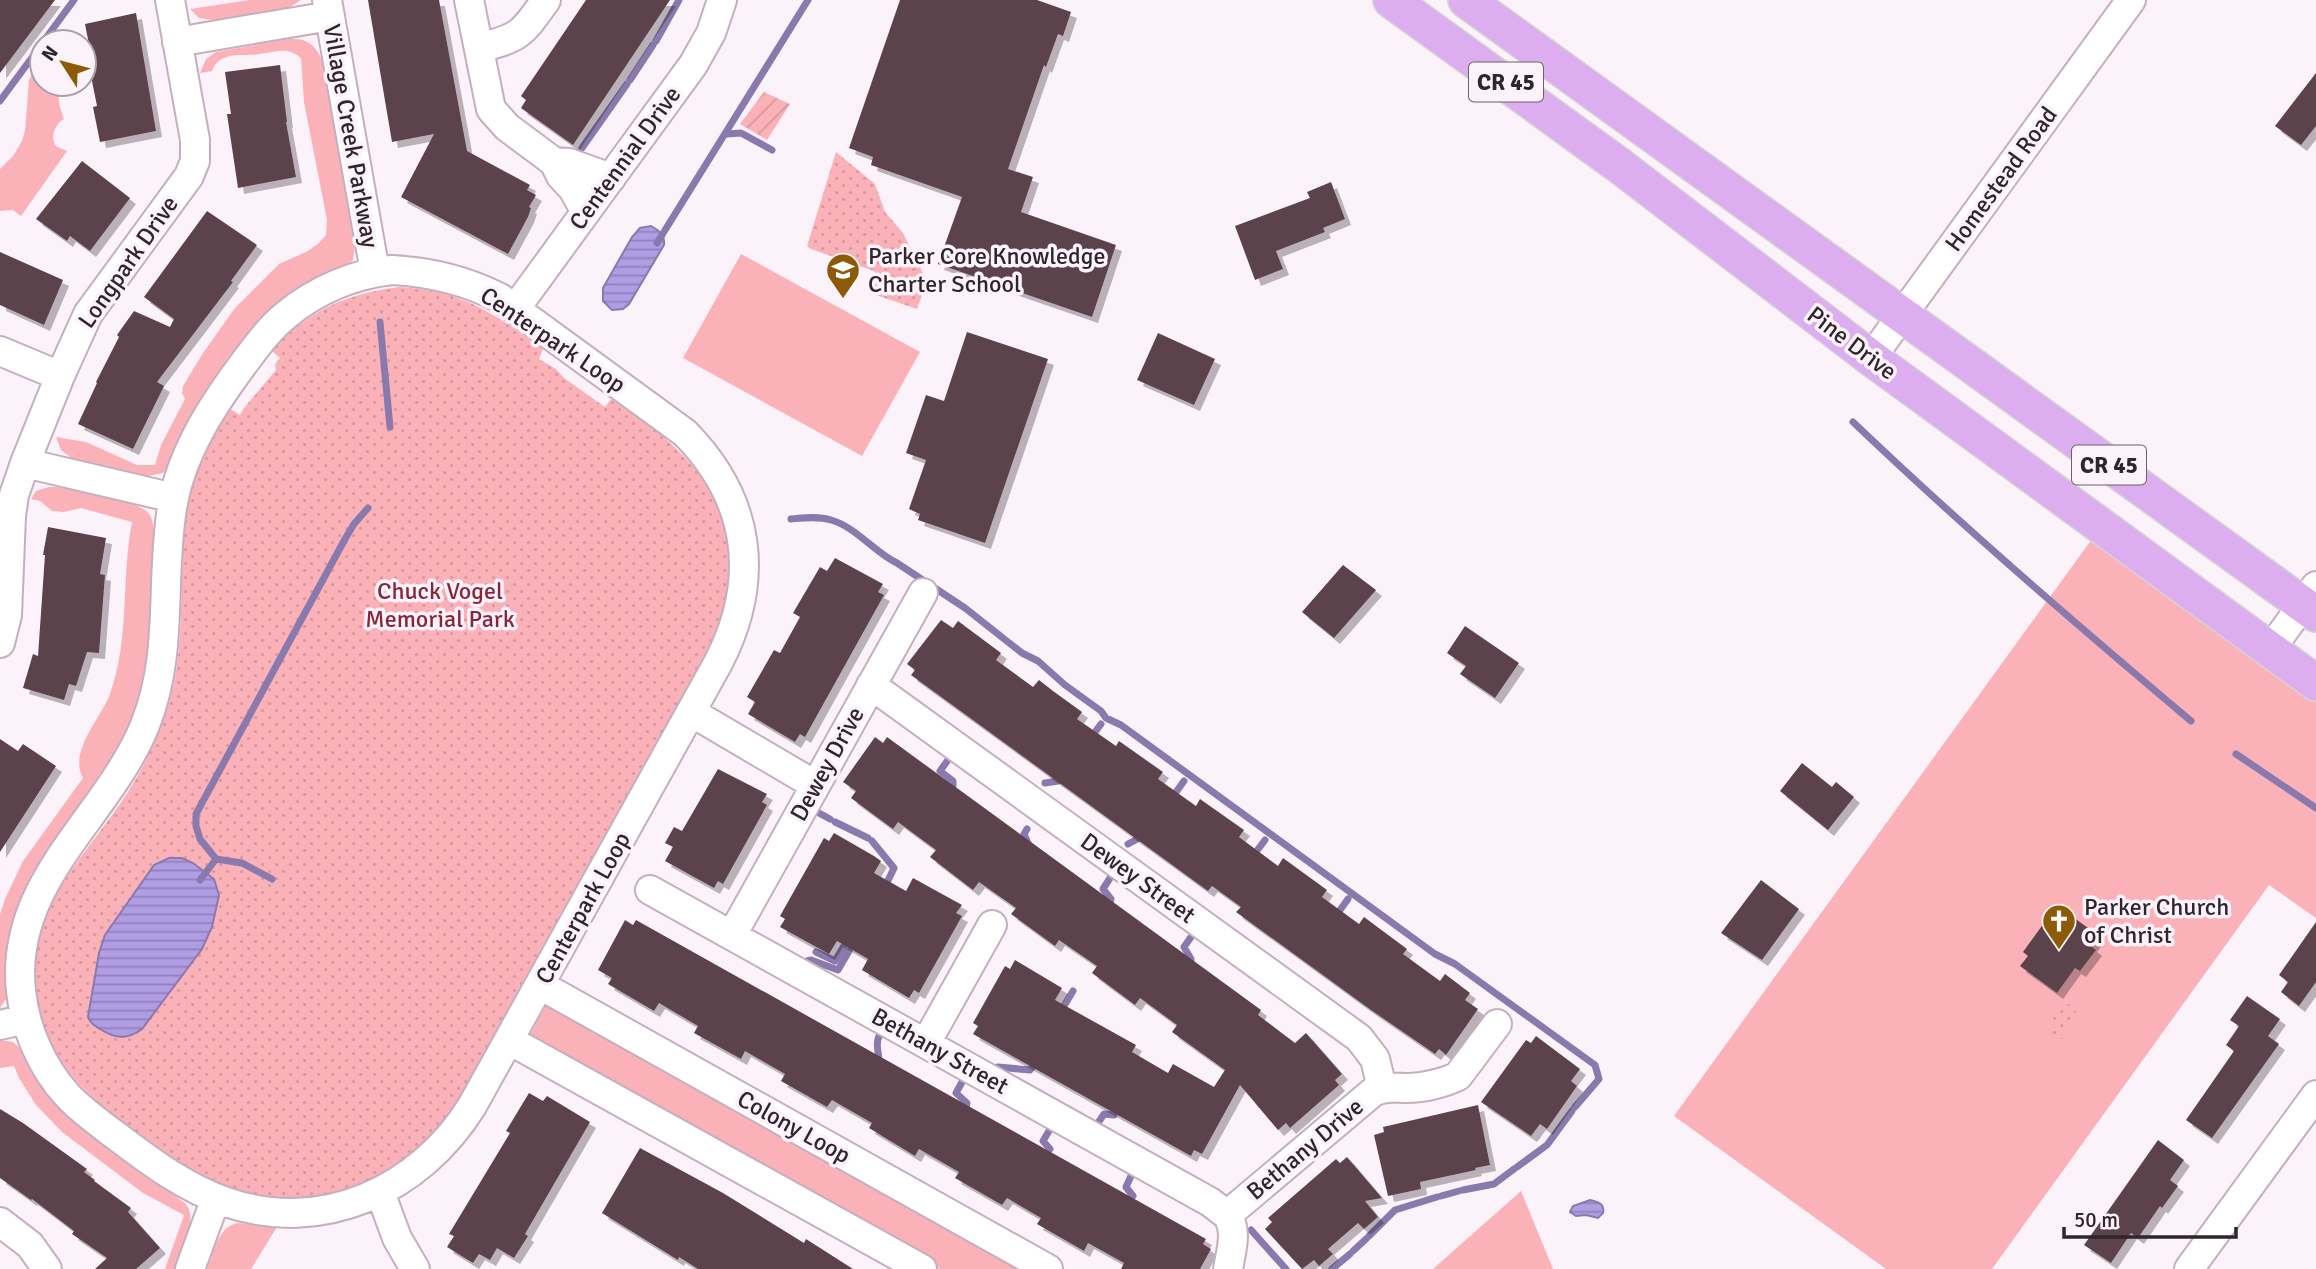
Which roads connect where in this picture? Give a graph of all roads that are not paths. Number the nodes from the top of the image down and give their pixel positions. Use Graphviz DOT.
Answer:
graph roads {
  1 [pos="170,0"];
  2 [pos="469,0"];
  3 [pos="546,0"];
  4 [pos="722,0"];
  5 [pos="1391,0"];
  6 [pos="1466,0"];
  7 [pos="2132,0"];
  8 [pos="328,8"];
  9 [pos="177,42"];
  10 [pos="479,48"];
  11 [pos="554,162"];
  12 [pos="611,178"];
  13 [pos="586,212"];
  14 [pos="375,272"];
  15 [pos="515,309"];
  16 [pos="1902,316"];
  17 [pos="0,351"];
  18 [pos="1871,358"];
  19 [pos="60,376"];
  20 [pos="25,463"];
  21 [pos="174,498"];
  22 [pos="4,576"];
  23 [pos="923,593"];
  24 [pos="2312,602"];
  25 [pos="0,643"];
  26 [pos="2270,650"];
  27 [pos="2316,683"];
  28 [pos="871,685"];
  29 [pos="691,712"];
  30 [pos="816,785"];
  31 [pos="650,890"];
  32 [pos="992,925"];
  33 [pos="732,935"];
  34 [pos="540,985"];
  35 [pos="13,1022"];
  36 [pos="1497,1024"];
  37 [pos="509,1041"];
  38 [pos="926,1043"];
  39 [pos="1382,1088"];
  40 [pos="2316,1095"];
  41 [pos="380,1192"];
  42 [pos="216,1198"];
  43 [pos="1227,1215"];
  44 [pos="0,1222"];
  45 [pos="47,1269"];
  46 [pos="190,1269"];
  47 [pos="415,1269"];
  48 [pos="922,1269"];
  49 [pos="1048,1269"];
  50 [pos="1228,1269"];
  51 [pos="2189,1269"];
  1 -- 9 [label="street, Longpark Drive"];
  2 -- 10 [label="street"];
  3 -- 10 [label="street"];
  4 -- 12 [label="street, Centennial Drive"];
  5 -- 18 [label="main road, Pine Drive / CR 45"];
  6 -- 16 [label="main road, Pine Drive / CR 45"];
  7 -- 16 [label="street, Homestead Road"];
  8 -- 9 [label="street"];
  8 -- 14 [label="street, Village Creek Parkway"];
  9 -- 19 [label="street, Longpark Drive"];
  10 -- 11 [label="street"];
  11 -- 12 [label="street"];
  11 -- 13 [label="street"];
  12 -- 13 [label="street, Centennial Drive"];
  13 -- 15 [label="street, Centennial Drive"];
  14 -- 15 [label="street, Centerpark Loop"];
  14 -- 21 [label="street, Centerpark Loop"];
  15 -- 29 [label="street, Centerpark Loop"];
  16 -- 18 [label="street, Homestead Road"];
  16 -- 24 [label="main road, Pine Drive / CR 45"];
  17 -- 19 [label="street"];
  18 -- 26 [label="main road, Pine Drive / CR 45"];
  19 -- 20 [label="street, Longpark Drive"];
  20 -- 21 [label="street"];
  20 -- 22 [label="street, Longpark Drive"];
  21 -- 35 [label="street, Centerpark Loop"];
  22 -- 25 [label="street, Longpark Drive"];
  23 -- 28 [label="street, Dewey Drive"];
  24 -- 26 [label="street"];
  26 -- 27 [label="main road, Pine Drive / CR 45"];
  28 -- 30 [label="street, Dewey Drive"];
  28 -- 39 [label="street, Dewey Street"];
  29 -- 30 [label="street"];
  29 -- 34 [label="street, Centerpark Loop"];
  30 -- 33 [label="street, Dewey Drive"];
  31 -- 33 [label="street, Bethany Street"];
  32 -- 38 [label="street"];
  33 -- 38 [label="street, Bethany Street"];
  34 -- 37 [label="street, Centerpark Loop"];
  34 -- 49 [label="street, Colony Loop"];
  35 -- 42 [label="street, Centerpark Loop"];
  36 -- 39 [label="street, Bethany Drive"];
  37 -- 41 [label="street, Centerpark Loop"];
  37 -- 48 [label="street"];
  38 -- 43 [label="street, Bethany Street"];
  39 -- 43 [label="street, Bethany Drive"];
  40 -- 51 [label="street"];
  41 -- 42 [label="street, Centerpark Loop"];
  41 -- 47 [label="street"];
  42 -- 46 [label="street"];
  43 -- 50 [label="street, Bethany Drive"];
  44 -- 45 [label="street"];
}
